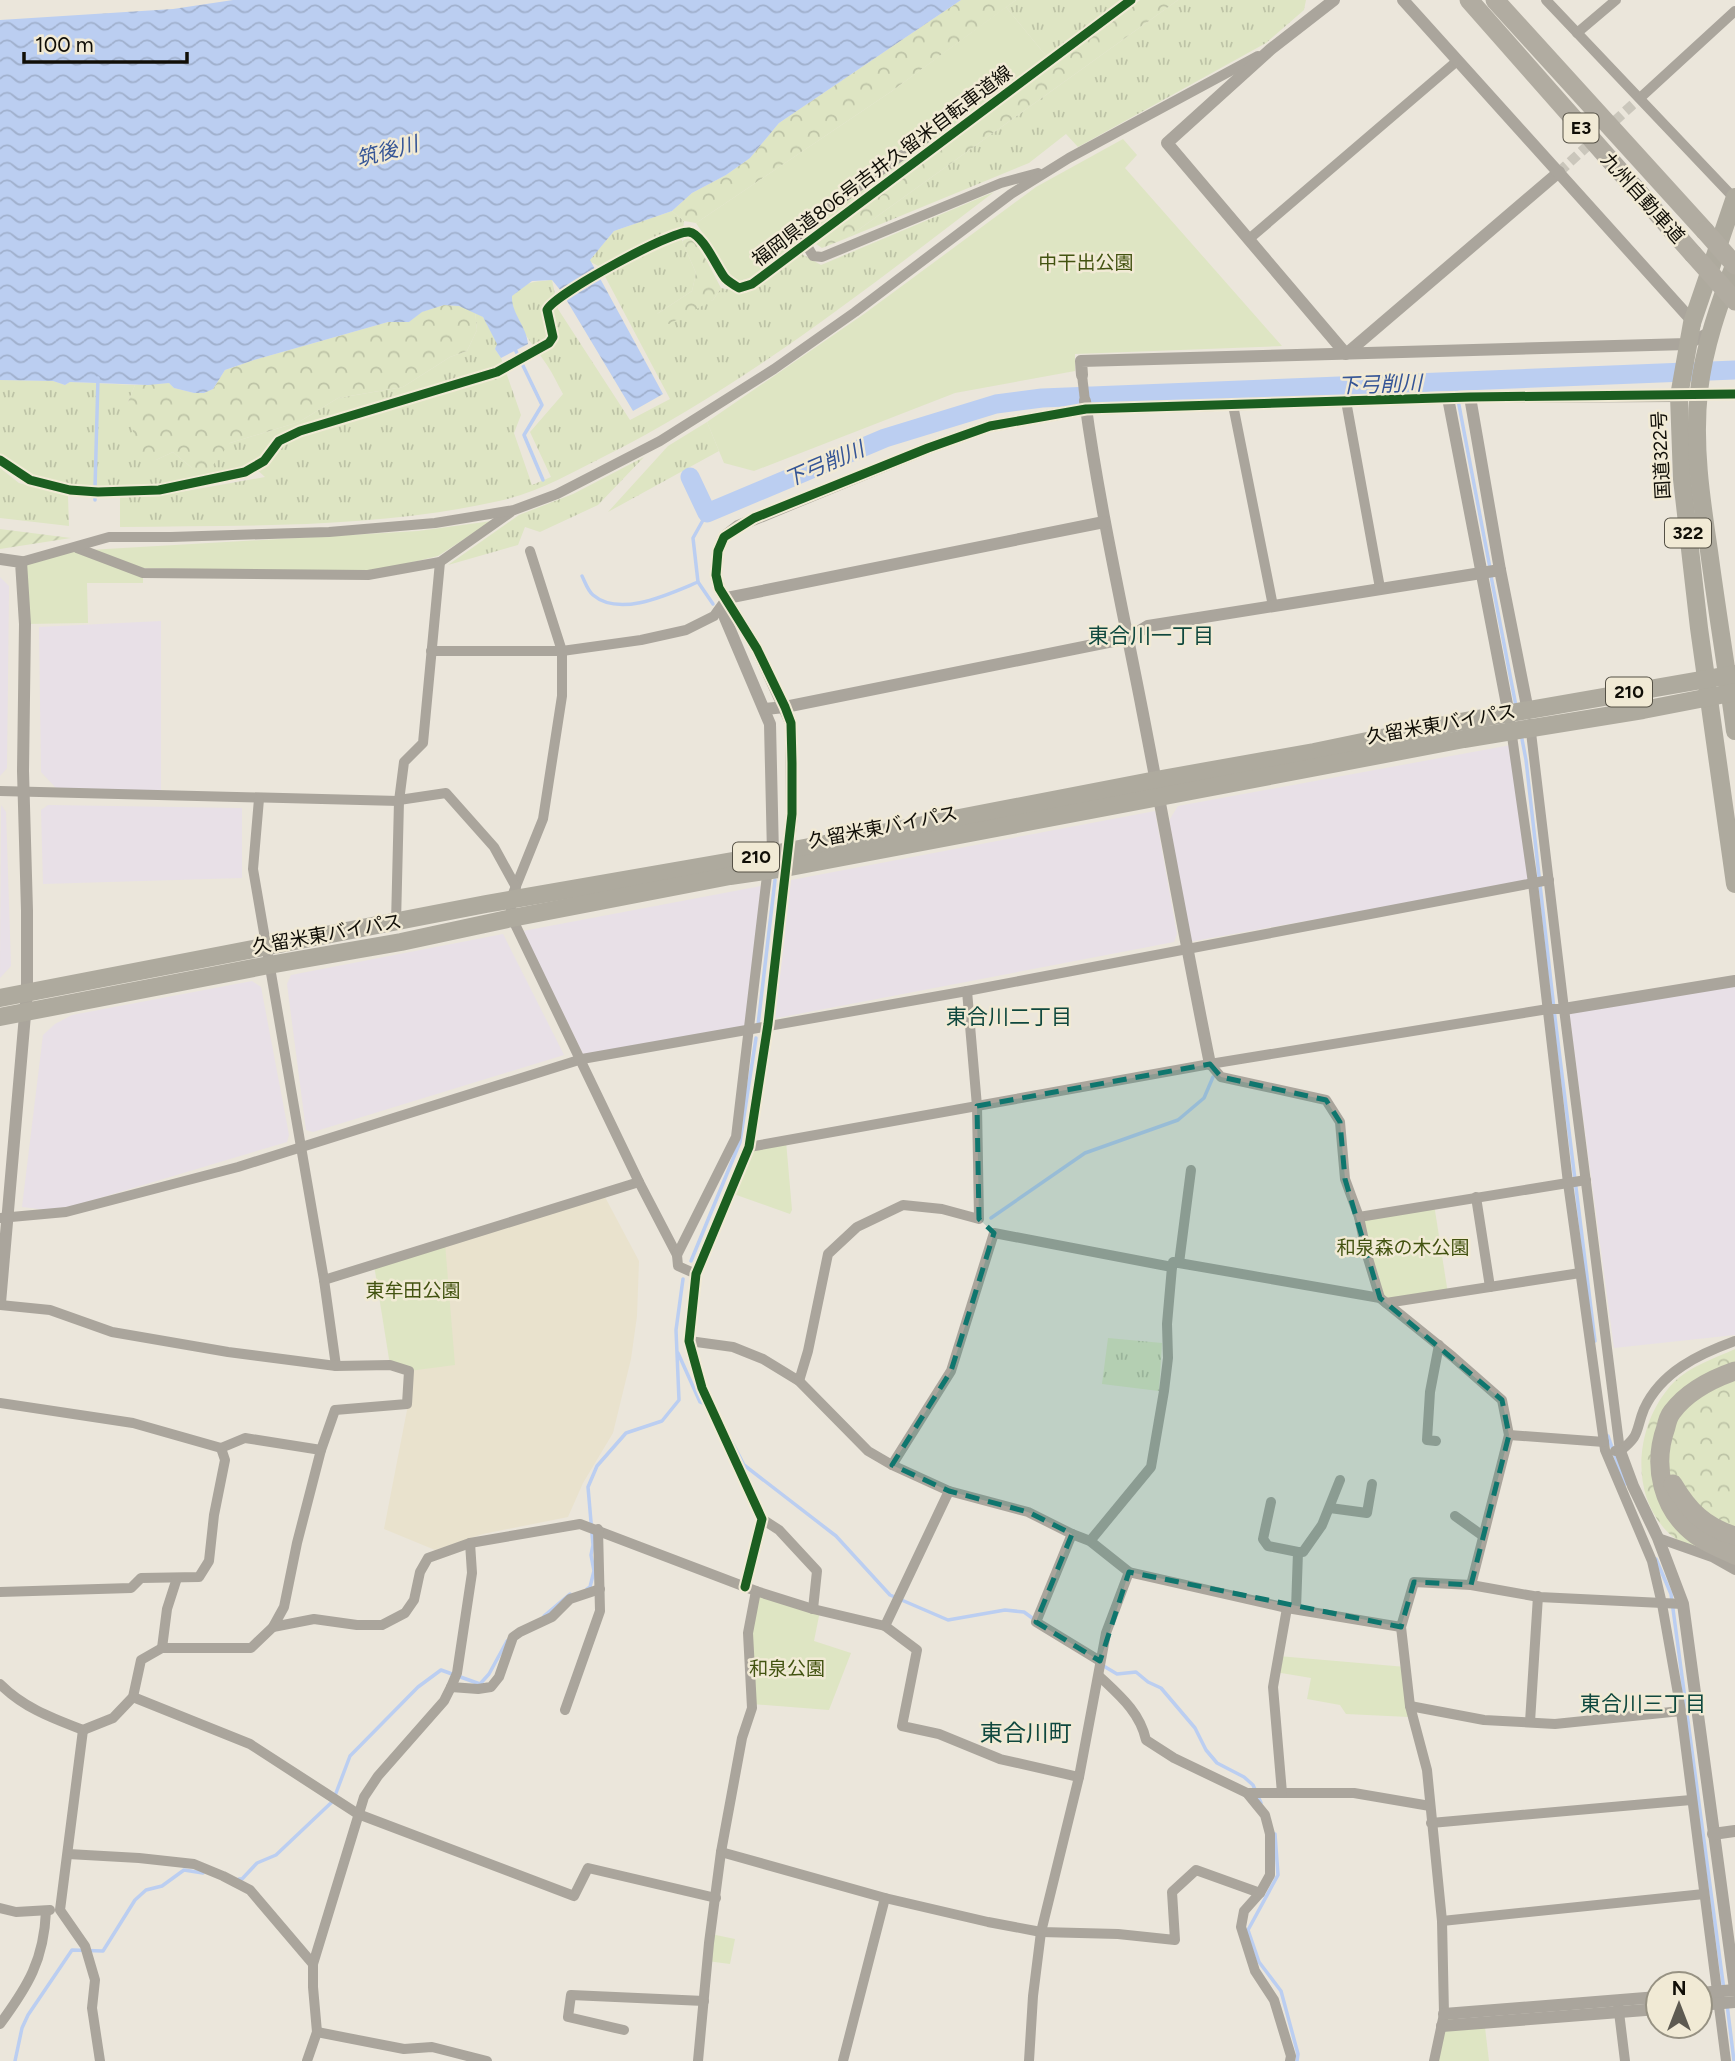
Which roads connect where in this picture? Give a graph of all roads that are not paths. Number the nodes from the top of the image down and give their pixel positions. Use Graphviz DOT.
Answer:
graph roads {
  1 [pos="1334,0"];
  2 [pos="1403,0"];
  3 [pos="1469,0"];
  4 [pos="1495,0"];
  5 [pos="1546,0"];
  6 [pos="1616,0"];
  7 [pos="1735,11"];
  8 [pos="1577,33"];
  9 [pos="1271,49"];
  10 [pos="1457,61"];
  11 [pos="1640,98"];
  12 [pos="926,138"];
  13 [pos="1051,169"];
  14 [pos="1559,172"];
  15 [pos="1735,197"];
  16 [pos="1249,239"];
  17 [pos="1735,264"];
  18 [pos="1735,301"];
  19 [pos="1692,323"];
  20 [pos="1712,332"];
  21 [pos="1693,350"];
  22 [pos="1346,354"];
  23 [pos="1082,375"];
  24 [pos="1699,389"];
  25 [pos="1680,390"];
  26 [pos="1735,394"];
  27 [pos="1470,397"];
  28 [pos="1448,398"];
  29 [pos="1346,401"];
  30 [pos="1085,405"];
  31 [pos="1233,405"];
  32 [pos="514,510"];
  33 [pos="1104,522"];
  34 [pos="77,548"];
  35 [pos="530,551"];
  36 [pos="0,559"];
  37 [pos="21,562"];
  38 [pos="440,562"];
  39 [pos="1500,570"];
  40 [pos="1481,573"];
  41 [pos="1380,588"];
  42 [pos="727,598"];
  43 [pos="1273,606"];
  44 [pos="1128,638"];
  45 [pos="431,651"];
  46 [pos="562,651"];
  47 [pos="1732,684"];
  48 [pos="1708,689"];
  49 [pos="785,707"];
  50 [pos="764,709"];
  51 [pos="1520,722"];
  52 [pos="1735,731"];
  53 [pos="1158,788"];
  54 [pos="0,791"];
  55 [pos="24,792"];
  56 [pos="259,799"];
  57 [pos="399,800"];
  58 [pos="778,861"];
  59 [pos="1549,880"];
  60 [pos="1533,883"];
  61 [pos="1735,884"];
  62 [pos="513,902"];
  63 [pos="396,923"];
  64 [pos="1186,948"];
  65 [pos="267,956"];
  66 [pos="1735,981"];
  67 [pos="967,991"];
  68 [pos="27,992"];
  69 [pos="0,998"];
  70 [pos="1548,1009"];
  71 [pos="1564,1009"];
  72 [pos="25,1011"];
  73 [pos="0,1017"];
  74 [pos="768,1024"];
  75 [pos="750,1030"];
  76 [pos="582,1059"];
  77 [pos="1210,1064"];
  78 [pos="977,1106"];
  79 [pos="749,1147"];
  80 [pos="302,1148"];
  81 [pos="1191,1170"];
  82 [pos="1586,1181"];
  83 [pos="639,1182"];
  84 [pos="1568,1183"];
  85 [pos="1476,1197"];
  86 [pos="1359,1217"];
  87 [pos="3,1218"];
  88 [pos="979,1219"];
  89 [pos="994,1233"];
  90 [pos="677,1255"];
  91 [pos="1176,1265"];
  92 [pos="1580,1273"];
  93 [pos="696,1274"];
  94 [pos="324,1280"];
  95 [pos="1490,1287"];
  96 [pos="1383,1301"];
  97 [pos="0,1304"];
  98 [pos="689,1341"];
  99 [pos="1735,1341"];
  100 [pos="1439,1345"];
  101 [pos="336,1366"];
  102 [pos="1735,1371"];
  103 [pos="799,1381"];
  104 [pos="1735,1381"];
  105 [pos="0,1403"];
  106 [pos="1509,1435"];
  107 [pos="1436,1441"];
  108 [pos="1604,1446"];
  109 [pos="221,1448"];
  110 [pos="321,1450"];
  111 [pos="1620,1451"];
  112 [pos="892,1465"];
  113 [pos="1340,1480"];
  114 [pos="1372,1484"];
  115 [pos="949,1491"];
  116 [pos="1271,1502"];
  117 [pos="1330,1508"];
  118 [pos="1455,1516"];
  119 [pos="762,1519"];
  120 [pos="592,1527"];
  121 [pos="1072,1534"];
  122 [pos="1483,1536"];
  123 [pos="1735,1536"];
  124 [pos="1658,1538"];
  125 [pos="1090,1541"];
  126 [pos="470,1543"];
  127 [pos="1298,1552"];
  128 [pos="1735,1555"];
  129 [pos="1735,1570"];
  130 [pos="1129,1572"];
  131 [pos="177,1578"];
  132 [pos="1471,1585"];
  133 [pos="600,1589"];
  134 [pos="751,1589"];
  135 [pos="0,1592"];
  136 [pos="1538,1596"];
  137 [pos="1662,1604"];
  138 [pos="1683,1604"];
  139 [pos="813,1609"];
  140 [pos="1292,1609"];
  141 [pos="885,1626"];
  142 [pos="273,1627"];
  143 [pos="1401,1628"];
  144 [pos="162,1648"];
  145 [pos="1100,1661"];
  146 [pos="1099,1676"];
  147 [pos="0,1685"];
  148 [pos="451,1687"];
  149 [pos="133,1697"];
  150 [pos="1410,1706"];
  151 [pos="565,1710"];
  152 [pos="1681,1711"];
  153 [pos="1530,1722"];
  154 [pos="83,1730"];
  155 [pos="1079,1777"];
  156 [pos="1247,1793"];
  157 [pos="1282,1793"];
  158 [pos="1691,1800"];
  159 [pos="1430,1806"];
  160 [pos="358,1814"];
  161 [pos="1431,1823"];
  162 [pos="1735,1831"];
  163 [pos="1713,1834"];
  164 [pos="1696,1836"];
  165 [pos="722,1852"];
  166 [pos="68,1854"];
  167 [pos="1260,1893"];
  168 [pos="1704,1894"];
  169 [pos="716,1898"];
  170 [pos="885,1898"];
  171 [pos="0,1908"];
  172 [pos="60,1910"];
  173 [pos="46,1911"];
  174 [pos="1442,1921"];
  175 [pos="1041,1932"];
  176 [pos="313,1964"];
  177 [pos="1734,1995"];
  178 [pos="1714,1997"];
  179 [pos="1718,1998"];
  180 [pos="1644,2000"];
  181 [pos="1714,2000"];
  182 [pos="704,2001"];
  183 [pos="1619,2006"];
  184 [pos="1644,2008"];
  185 [pos="1443,2020"];
  186 [pos="0,2024"];
  187 [pos="624,2030"];
  188 [pos="317,2032"];
  189 [pos="413,2049"];
  190 [pos="100,2061"];
  191 [pos="307,2061"];
  192 [pos="409,2061"];
  193 [pos="487,2061"];
  194 [pos="698,2061"];
  195 [pos="843,2061"];
  196 [pos="1029,2061"];
  197 [pos="1290,2061"];
  198 [pos="1434,2061"];
  199 [pos="1625,2061"];
  200 [pos="1726,2061"];
  1 -- 9 [label="street"];
  2 -- 10 [label="street"];
  3 -- 18 [label="highway, 九州自動車道 / E3, bridge"];
  4 -- 17 [label="highway, 九州自動車道 / E3, bridge"];
  5 -- 8 [label="street"];
  6 -- 8 [label="street"];
  7 -- 11 [label="street"];
  8 -- 11 [label="street"];
  9 -- 13 [label="street"];
  9 -- 16 [label="street"];
  10 -- 14 [label="street"];
  10 -- 16 [label="street"];
  11 -- 15 [label="street"];
  12 -- 13 [label="street"];
  13 -- 32 [label="street"];
  14 -- 19 [label="street"];
  14 -- 22 [label="street"];
  15 -- 19 [label="highway, 国道322号 / 322"];
  16 -- 22 [label="street"];
  17 -- 20 [label="highway, 国道322号 / 322"];
  19 -- 20 [label="street"];
  19 -- 21 [label="highway, 国道322号 / 322"];
  20 -- 21 [label="highway, 国道322号 / 322"];
  21 -- 22 [label="street"];
  21 -- 24 [label="highway, 国道322号 / 322"];
  21 -- 25 [label="highway, 国道322号 / 322"];
  22 -- 23 [label="street"];
  23 -- 30 [label="street"];
  24 -- 25 [label="street"];
  24 -- 26 [label="street"];
  24 -- 47 [label="highway, 国道322号 / 322"];
  25 -- 27 [label="street"];
  25 -- 48 [label="highway, 国道322号 / 322"];
  27 -- 28 [label="street"];
  27 -- 39 [label="street"];
  28 -- 29 [label="street"];
  28 -- 40 [label="street"];
  29 -- 31 [label="street"];
  29 -- 41 [label="street"];
  30 -- 31 [label="street"];
  30 -- 33 [label="street"];
  30 -- 42 [label="street"];
  31 -- 43 [label="street"];
  32 -- 34 [label="street"];
  32 -- 38 [label="street"];
  33 -- 42 [label="street"];
  33 -- 44 [label="street"];
  34 -- 37 [label="street"];
  34 -- 38 [label="street"];
  35 -- 46 [label="street"];
  36 -- 37 [label="street"];
  37 -- 55 [label="street"];
  38 -- 45 [label="street"];
  39 -- 40 [label="street"];
  39 -- 51 [label="street"];
  40 -- 41 [label="street"];
  40 -- 51 [label="street"];
  41 -- 43 [label="street"];
  42 -- 46 [label="street"];
  42 -- 49 [label="street"];
  42 -- 50 [label="street"];
  43 -- 44 [label="street"];
  44 -- 49 [label="street"];
  44 -- 53 [label="street"];
  45 -- 46 [label="street"];
  45 -- 57 [label="street"];
  46 -- 62 [label="street"];
  47 -- 48 [label="highway, 久留米東バイパス / 210"];
  47 -- 52 [label="highway, 国道322号 / 322"];
  48 -- 51 [label="highway, 久留米東バイパス / 210"];
  48 -- 61 [label="highway, 国道322号 / 322"];
  49 -- 50 [label="street"];
  49 -- 58 [label="street"];
  50 -- 58 [label="street"];
  51 -- 53 [label="highway, 久留米東バイパス / 210"];
  51 -- 59 [label="street"];
  51 -- 60 [label="street"];
  53 -- 58 [label="highway, 久留米東バイパス / 210"];
  53 -- 64 [label="street"];
  54 -- 55 [label="street"];
  55 -- 56 [label="street"];
  55 -- 68 [label="street"];
  56 -- 57 [label="street"];
  56 -- 65 [label="street"];
  57 -- 62 [label="street"];
  57 -- 63 [label="street"];
  58 -- 62 [label="highway, 久留米東バイパス / 210"];
  58 -- 74 [label="street"];
  58 -- 75 [label="street"];
  59 -- 60 [label="street"];
  59 -- 71 [label="street"];
  60 -- 64 [label="street"];
  60 -- 70 [label="street"];
  62 -- 63 [label="highway, 久留米東バイパス / 210"];
  62 -- 65 [label="highway, 久留米東バイパス / 210"];
  62 -- 76 [label="street"];
  63 -- 65 [label="highway, 久留米東バイパス / 210"];
  64 -- 67 [label="street"];
  64 -- 77 [label="street"];
  65 -- 68 [label="highway, 久留米東バイパス / 210"];
  65 -- 72 [label="highway, 久留米東バイパス / 210"];
  65 -- 80 [label="street"];
  66 -- 71 [label="street"];
  67 -- 74 [label="street"];
  67 -- 78 [label="street"];
  68 -- 69 [label="highway, 久留米東バイパス / 210"];
  68 -- 72 [label="street"];
  70 -- 71 [label="street"];
  70 -- 77 [label="street"];
  70 -- 84 [label="street"];
  71 -- 82 [label="street"];
  72 -- 73 [label="highway, 久留米東バイパス / 210"];
  72 -- 87 [label="street"];
  74 -- 75 [label="street"];
  74 -- 79 [label="street"];
  75 -- 76 [label="street"];
  75 -- 90 [label="street"];
  76 -- 80 [label="street"];
  76 -- 83 [label="street"];
  77 -- 78 [label="street"];
  77 -- 86 [label="street"];
  78 -- 79 [label="street"];
  78 -- 88 [label="street"];
  79 -- 93 [label="street"];
  80 -- 87 [label="street"];
  80 -- 94 [label="street"];
  81 -- 91 [label="street"];
  82 -- 84 [label="street"];
  82 -- 111 [label="street"];
  83 -- 90 [label="street"];
  83 -- 94 [label="street"];
  84 -- 85 [label="street"];
  84 -- 92 [label="street"];
  85 -- 86 [label="street"];
  85 -- 95 [label="street"];
  86 -- 96 [label="street"];
  87 -- 97 [label="street"];
  88 -- 89 [label="street"];
  88 -- 103 [label="street"];
  89 -- 91 [label="street"];
  89 -- 112 [label="street"];
  90 -- 93 [label="street"];
  91 -- 96 [label="street"];
  91 -- 125 [label="street"];
  92 -- 95 [label="street"];
  92 -- 108 [label="street"];
  93 -- 98 [label="street"];
  94 -- 101 [label="street"];
  95 -- 96 [label="street"];
  96 -- 100 [label="street"];
  97 -- 101 [label="street"];
  98 -- 103 [label="street"];
  98 -- 119 [label="street"];
  99 -- 111 [label="street"];
  100 -- 106 [label="street"];
  100 -- 107 [label="street"];
  101 -- 110 [label="street"];
  102 -- 128 [label="highway"];
  103 -- 112 [label="street"];
  104 -- 123 [label="highway"];
  105 -- 109 [label="street"];
  106 -- 108 [label="street"];
  106 -- 122 [label="street"];
  108 -- 111 [label="street"];
  108 -- 137 [label="street"];
  109 -- 110 [label="street"];
  109 -- 131 [label="street"];
  110 -- 142 [label="street"];
  111 -- 124 [label="street"];
  112 -- 115 [label="street"];
  113 -- 117 [label="street"];
  114 -- 117 [label="street"];
  115 -- 121 [label="street"];
  115 -- 141 [label="street"];
  116 -- 127 [label="street"];
  117 -- 127 [label="street"];
  118 -- 122 [label="street"];
  119 -- 134 [label="street"];
  119 -- 139 [label="street"];
  120 -- 126 [label="street"];
  120 -- 133 [label="street"];
  120 -- 134 [label="street"];
  121 -- 125 [label="street"];
  121 -- 145 [label="street"];
  122 -- 132 [label="street"];
  124 -- 129 [label="street"];
  124 -- 138 [label="street"];
  125 -- 130 [label="street"];
  126 -- 142 [label="street"];
  126 -- 148 [label="street"];
  127 -- 140 [label="street"];
  130 -- 140 [label="street"];
  130 -- 145 [label="street"];
  131 -- 135 [label="street"];
  131 -- 144 [label="street"];
  132 -- 136 [label="street"];
  132 -- 143 [label="street"];
  133 -- 148 [label="street"];
  133 -- 151 [label="street"];
  134 -- 139 [label="street"];
  134 -- 165 [label="street"];
  136 -- 137 [label="street"];
  136 -- 153 [label="street"];
  137 -- 138 [label="street"];
  137 -- 152 [label="street"];
  138 -- 163 [label="street"];
  139 -- 141 [label="street"];
  140 -- 143 [label="street"];
  140 -- 157 [label="street"];
  141 -- 155 [label="street"];
  142 -- 144 [label="street"];
  143 -- 150 [label="street"];
  144 -- 149 [label="street"];
  145 -- 146 [label="street"];
  146 -- 155 [label="street"];
  146 -- 156 [label="street"];
  147 -- 154 [label="street"];
  148 -- 160 [label="street"];
  149 -- 154 [label="street"];
  149 -- 160 [label="street"];
  150 -- 153 [label="street"];
  150 -- 159 [label="street"];
  152 -- 153 [label="street"];
  152 -- 158 [label="street"];
  154 -- 166 [label="street"];
  155 -- 175 [label="street"];
  156 -- 157 [label="street"];
  156 -- 167 [label="street"];
  157 -- 159 [label="street"];
  158 -- 161 [label="street"];
  158 -- 164 [label="street"];
  159 -- 161 [label="street"];
  160 -- 169 [label="street"];
  160 -- 176 [label="street"];
  161 -- 174 [label="street"];
  162 -- 163 [label="street"];
  163 -- 164 [label="street"];
  163 -- 177 [label="street"];
  164 -- 168 [label="street"];
  165 -- 169 [label="street"];
  165 -- 170 [label="street"];
  166 -- 172 [label="street"];
  166 -- 176 [label="street"];
  167 -- 175 [label="street"];
  167 -- 197 [label="street"];
  168 -- 174 [label="street"];
  168 -- 179 [label="street"];
  169 -- 182 [label="street"];
  170 -- 175 [label="street"];
  170 -- 195 [label="street"];
  171 -- 173 [label="street"];
  172 -- 173 [label="street"];
  172 -- 190 [label="street"];
  173 -- 186 [label="street"];
  174 -- 185 [label="street"];
  175 -- 196 [label="street"];
  176 -- 188 [label="street"];
  177 -- 179 [label="street"];
  178 -- 179 [label="street"];
  179 -- 181 [label="street"];
  179 -- 200 [label="street"];
  180 -- 183 [label="street"];
  182 -- 187 [label="street"];
  182 -- 194 [label="street"];
  183 -- 184 [label="street"];
  183 -- 185 [label="street"];
  183 -- 199 [label="street"];
  185 -- 198 [label="street"];
  188 -- 189 [label="street"];
  188 -- 191 [label="street"];
  189 -- 192 [label="street"];
  189 -- 193 [label="street"];
}
